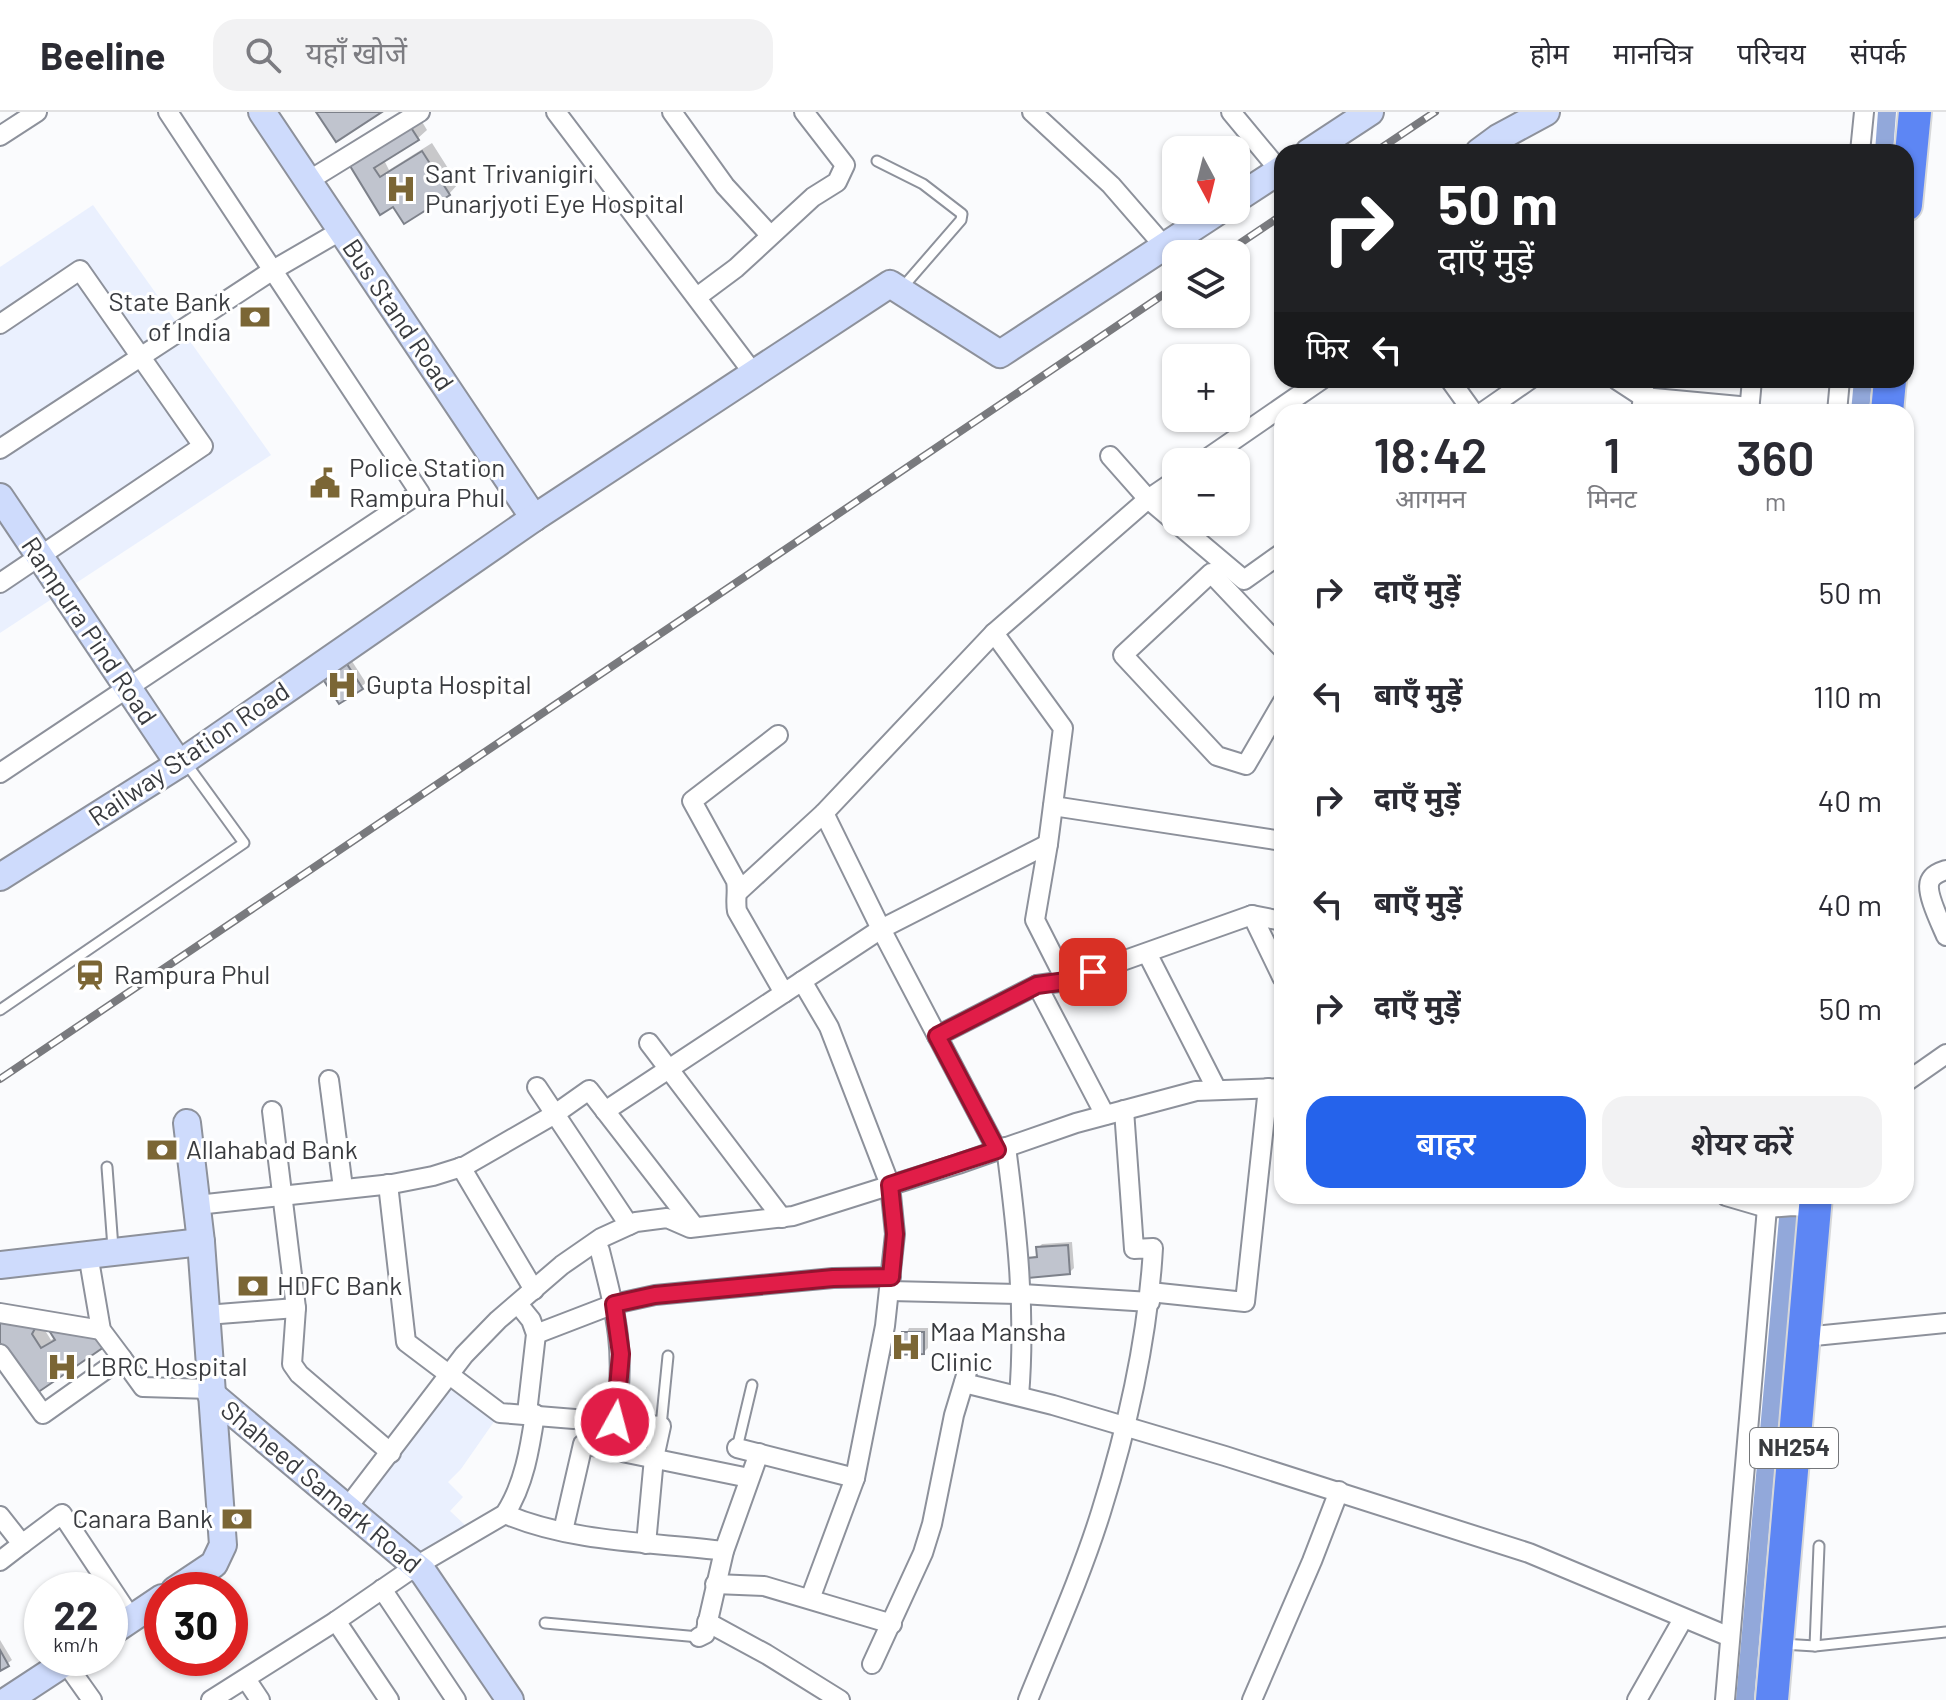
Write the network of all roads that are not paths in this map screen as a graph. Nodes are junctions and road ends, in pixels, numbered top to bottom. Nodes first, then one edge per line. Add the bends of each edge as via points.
1 (37, 112) edge
2 (168, 112) edge
3 (262, 112) edge
4 (420, 112) edge
5 (556, 112) edge
6 (672, 112) edge
7 (804, 112) edge
8 (1032, 112) edge
9 (1231, 112) edge
10 (1370, 112) edge
11 (1546, 112) edge
12 (1864, 112) edge
13 (1915, 112) edge
14 (0, 136) edge
15 (1321, 144) edge
16 (1490, 144) edge
17 (1861, 144) edge
18 (1912, 144) edge
19 (877, 161) dead end
20 (1274, 162) edge
21 (1274, 175) edge
22 (308, 181) junction
23 (1250, 190) edge
24 (1198, 224) edge
25 (342, 230) junction
26 (770, 235) junction
27 (1173, 240) edge
28 (1162, 244) edge
29 (1162, 247) edge
30 (273, 270) junction
31 (900, 291) junction
32 (697, 297) junction
33 (0, 324) edge
34 (141, 357) junction
35 (754, 374) junction
36 (1309, 388) edge
37 (1518, 388) edge
38 (1643, 396) edge
39 (1286, 404) edge
40 (1494, 404) edge
41 (1709, 404) edge
42 (1274, 412) edge
43 (1222, 448) edge
44 (0, 449) edge
45 (1110, 456) dead end
46 (1162, 490) edge
47 (0, 497) edge
48 (1148, 499) junction
49 (534, 518) junction
50 (40, 558) junction
51 (1274, 559) edge
52 (0, 583) edge
53 (994, 633) junction
54 (1274, 640) edge
55 (128, 689) junction
56 (1274, 717) edge
57 (778, 735) dead end
58 (181, 766) junction
59 (0, 773) edge
60 (1053, 806) junction
61 (824, 813) junction
62 (1274, 840) edge
63 (1048, 844) junction
64 (1946, 870) edge
65 (0, 877) edge
66 (0, 892) edge
67 (738, 892) junction
68 (1252, 915) junction
69 (1274, 919) edge
70 (881, 929) junction
71 (1946, 936) edge
72 (1147, 953) junction
73 (1274, 960) edge
74 (802, 981) junction
75 (1066, 981) junction
76 (1037, 985) junction
77 (784, 993) junction
78 (0, 1010) edge
79 (937, 1036) junction
80 (649, 1043) dead end
81 (1946, 1054) edge
82 (669, 1069) junction
83 (1914, 1076) edge
84 (329, 1080) dead end
85 (537, 1087) dead end
86 (1274, 1088) edge
87 (1217, 1090) junction
88 (1274, 1095) edge
89 (1124, 1110) junction
90 (272, 1111) dead end
91 (605, 1111) junction
92 (555, 1114) junction
93 (1105, 1115) junction
94 (187, 1123) dead end
95 (1001, 1149) junction
96 (107, 1167) dead end
97 (461, 1167) junction
98 (388, 1184) junction
99 (890, 1185) junction
100 (343, 1188) junction
101 (282, 1194) junction
102 (1769, 1204) edge
103 (1808, 1204) edge
104 (197, 1205) junction
105 (782, 1218) junction
106 (629, 1225) junction
107 (695, 1227) junction
108 (201, 1242) junction
109 (596, 1242) junction
110 (101, 1253) junction
111 (0, 1265) edge
112 (890, 1284) junction
113 (534, 1290) junction
114 (1022, 1294) junction
115 (1150, 1297) junction
116 (518, 1304) junction
117 (614, 1304) junction
118 (296, 1308) junction
119 (0, 1313) edge
120 (206, 1315) junction
121 (1946, 1323) edge
122 (101, 1330) junction
123 (536, 1334) junction
124 (1804, 1337) junction
125 (0, 1354) edge
126 (668, 1356) dead end
127 (122, 1358) junction
128 (450, 1376) junction
129 (752, 1385) dead end
130 (211, 1394) junction
131 (1019, 1396) junction
132 (531, 1414) junction
133 (615, 1422) junction
134 (661, 1426) junction
135 (1126, 1426) junction
136 (737, 1448) joint
137 (391, 1453) junction
138 (759, 1453) junction
139 (654, 1458) junction
140 (749, 1478) junction
141 (855, 1478) junction
142 (1339, 1491) junction
143 (347, 1508) junction
144 (505, 1514) junction
145 (0, 1516) edge
146 (563, 1531) junction
147 (22, 1544) junction
148 (646, 1544) junction
149 (1819, 1546) dead end
150 (724, 1551) junction
151 (0, 1561) edge
152 (416, 1566) junction
153 (93, 1572) edge
154 (202, 1572) edge
155 (715, 1584) junction
156 (382, 1589) junction
157 (810, 1599) junction
158 (1683, 1619) junction
159 (336, 1621) junction
160 (545, 1623) dead end
161 (892, 1624) junction
162 (703, 1629) junction
163 (1946, 1632) edge
164 (1730, 1637) junction
165 (1777, 1644) junction
166 (1815, 1646) junction
167 (872, 1664) dead end
168 (44, 1676) edge
169 (78, 1676) edge
170 (246, 1679) junction
171 (0, 1689) edge
172 (1035, 1698) edge
173 (8, 1700) edge
174 (92, 1700) edge
175 (211, 1700) edge
176 (260, 1700) edge
177 (389, 1700) edge
178 (456, 1700) edge
179 (510, 1700) edge
180 (840, 1700) edge
181 (1252, 1700) edge
182 (1637, 1700) edge
183 (1725, 1700) edge
184 (1772, 1700) edge

1 - 14 street
2 - 30 street
3 - 22 street, Bus Stand Road
4 - 22 street
5 - 32 street
6 - 26 street via 725,186
7 - 26 street via 845,165 837,182
8 - 28 street via 1111,185
9 - 20 street
10 - 15 street
11 - 16 street
12 - 17 street
13 - 18 highway
19 - 31 lane via 923,184 962,214
21 - 23 street
22 - 25 street, Bus Stand Road
24 - 27 street
25 - 30 street
25 - 49 street, Bus Stand Road
26 - 32 street
29 - 31 street via 1000,354
30 - 34 street
30 - 55 street via 420,493
31 - 35 street, Railway Station Road via 890,284
32 - 35 street
33 - 34 street via 80,270
34 - 44 street
34 - 50 street via 203,446
35 - 49 street, Railway Station Road
36 - 39 street
37 - 40 street
38 - 41 street
42 - 43 street
45 - 48 street
46 - 48 street
47 - 50 street, Rampura Pind Road
48 - 51 street via 1244,580
48 - 53 street
49 - 58 street, Railway Station Road
50 - 52 street
50 - 55 street, Rampura Pind Road
53 - 60 street via 1063,728
53 - 61 street
54 - 56 street via 1211,573 1123,655 1217,756 1246,765
55 - 58 street, Rampura Pind Road
55 - 59 street
57 - 67 street via 692,801
58 - 65 street, Railway Station Road
58 - 66 street
58 - 78 lane via 244,843
60 - 62 street
60 - 63 street
61 - 67 street
61 - 70 street
63 - 70 street
63 - 75 street via 1035,920
64 - 71 street via 1933,876 1929,891
67 - 77 street via 737,911
68 - 69 street
68 - 72 street
68 - 73 street
70 - 74 street
70 - 79 street
72 - 75 street
72 - 87 street
74 - 77 street
74 - 99 street via 829,1027
75 - 76 street
76 - 79 street
76 - 93 street
77 - 82 street
79 - 95 street
80 - 82 street
81 - 83 street
82 - 91 street
82 - 105 street
84 - 100 street
85 - 92 street
86 - 87 street
87 - 89 street
88 - 115 street via 1245,1302
89 - 93 street
89 - 115 street via 1134,1249 1153,1248
90 - 101 street
91 - 92 street via 589,1090
91 - 107 street
92 - 97 street
92 - 106 street
93 - 95 street
94 - 104 street
95 - 99 street
95 - 114 street
96 - 110 lane
97 - 98 street
97 - 113 street
98 - 100 street
98 - 128 street via 406,1342
99 - 105 street
99 - 112 street via 895,1234
100 - 101 street
101 - 104 street
101 - 118 street
102 - 164 street
103 - 124 highway, NH254
104 - 108 street
105 - 107 street
106 - 107 street via 667,1218
106 - 109 street
108 - 110 street
108 - 120 street
109 - 113 street
109 - 117 street
110 - 111 street
110 - 122 street
112 - 114 street
112 - 117 street via 833,1278 655,1295
112 - 141 street
113 - 116 street
114 - 115 street
114 - 131 street
115 - 135 street
116 - 123 street
116 - 128 street via 464,1355
117 - 123 street
117 - 133 street via 621,1354
118 - 120 street
118 - 137 street via 292,1364
119 - 122 street
120 - 130 street
121 - 124 street
122 - 127 street
123 - 132 street
124 - 165 highway, NH254
125 - 127 street via 43,1414
126 - 134 lane
127 - 130 street via 143,1387
128 - 132 street via 500,1413
128 - 137 street
129 - 136 lane
130 - 143 street, Shaheed Samark Road
130 - 154 street via 222,1552
131 - 135 street
131 - 161 street via 966,1377 932,1524
132 - 133 street
132 - 144 street via 529,1452
133 - 134 street
134 - 139 street
135 - 142 street
135 - 172 street
136 - 138 street
137 - 143 street
138 - 140 street
138 - 141 street
139 - 140 street
139 - 146 street via 583,1444
139 - 148 street
140 - 150 street
141 - 157 street
142 - 158 street via 1529,1553
142 - 181 street
143 - 152 street, Shaheed Samark Road
144 - 146 street
144 - 152 street
145 - 147 street
146 - 148 street
147 - 151 street
147 - 153 street via 62,1514
148 - 150 street
149 - 166 lane
150 - 155 street
152 - 156 street
152 - 179 street, Shaheed Samark Road
155 - 157 street via 764,1586
155 - 162 street
156 - 159 street
156 - 178 street
157 - 161 street
158 - 164 street
158 - 182 street
159 - 170 street
159 - 177 street
160 - 162 lane
161 - 167 street
162 - 180 street via 766,1654
163 - 166 lane
164 - 183 street
165 - 166 lane
165 - 184 highway, NH254
168 - 173 street
169 - 174 street
170 - 175 street
170 - 176 street
171 - 173 street

